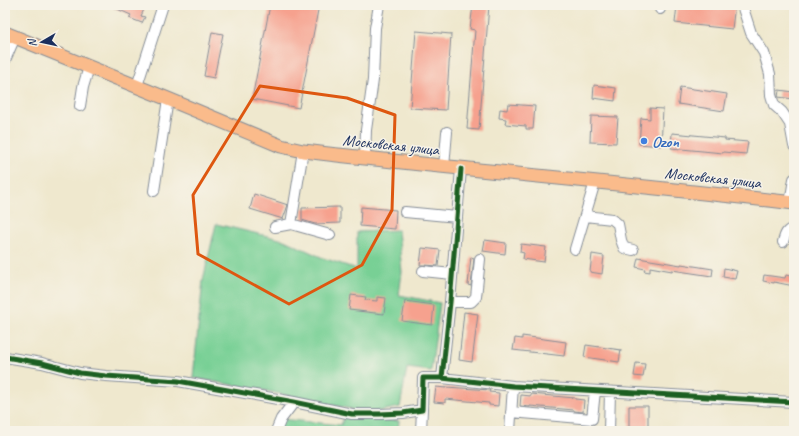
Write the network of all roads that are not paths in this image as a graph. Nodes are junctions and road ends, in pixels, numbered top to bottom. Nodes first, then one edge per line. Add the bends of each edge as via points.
1 (163, 5) edge
2 (379, 5) edge
3 (742, 5) edge
4 (10, 35) edge
5 (5, 60) edge
6 (89, 67) junction
7 (137, 86) junction
8 (168, 99) junction
9 (80, 106) dead end
10 (447, 132) dead end
11 (794, 146) edge
12 (303, 151) junction
13 (365, 158) junction
14 (444, 167) junction
15 (461, 169) junction
16 (794, 179) edge
17 (595, 182) junction
18 (154, 191) dead end
19 (792, 203) edge
20 (405, 212) dead end
21 (585, 216) junction
22 (457, 217) junction
23 (291, 224) junction
24 (275, 227) dead end
25 (794, 228) edge
26 (330, 235) dead end
27 (783, 242) dead end
28 (575, 249) dead end
29 (633, 250) dead end
30 (480, 259) dead end
31 (423, 271) dead end
32 (452, 274) junction
33 (450, 302) junction
34 (5, 357) edge
35 (442, 378) junction
36 (513, 386) junction
37 (594, 391) junction
38 (610, 392) junction
39 (294, 402) junction
40 (794, 402) edge
41 (422, 410) junction
42 (511, 412) junction
43 (276, 431) edge
44 (421, 431) edge
45 (510, 431) edge
46 (609, 431) edge

1 - 7 street
2 - 13 street
3 - 11 street via 751,33 764,53 774,105 790,124
4 - 5 street
4 - 6 main road, Московская улица
6 - 7 main road, Московская улица
6 - 9 street
7 - 8 main road, Московская улица
8 - 12 main road, Московская улица via 281,146
8 - 18 street
10 - 14 street
12 - 13 main road, Московская улица
12 - 23 street
13 - 14 main road, Московская улица
14 - 15 main road, Московская улица
15 - 17 main road, Московская улица
15 - 22 street
16 - 19 street
17 - 19 main road, Московская улица
17 - 21 street
20 - 22 street
21 - 28 street
21 - 29 street via 612,220 618,224 624,248
22 - 32 street
23 - 24 street
23 - 26 street
25 - 27 street via 785,233
30 - 33 street via 476,297 471,302
31 - 32 street
32 - 33 street
33 - 35 street
34 - 39 street via 80,373 178,381
35 - 36 street
35 - 41 street via 423,378
36 - 37 street
36 - 42 street
37 - 38 street
37 - 42 street via 592,419
38 - 40 street
38 - 46 street
39 - 41 street via 352,414
39 - 43 street via 281,418
41 - 44 street
42 - 45 street

